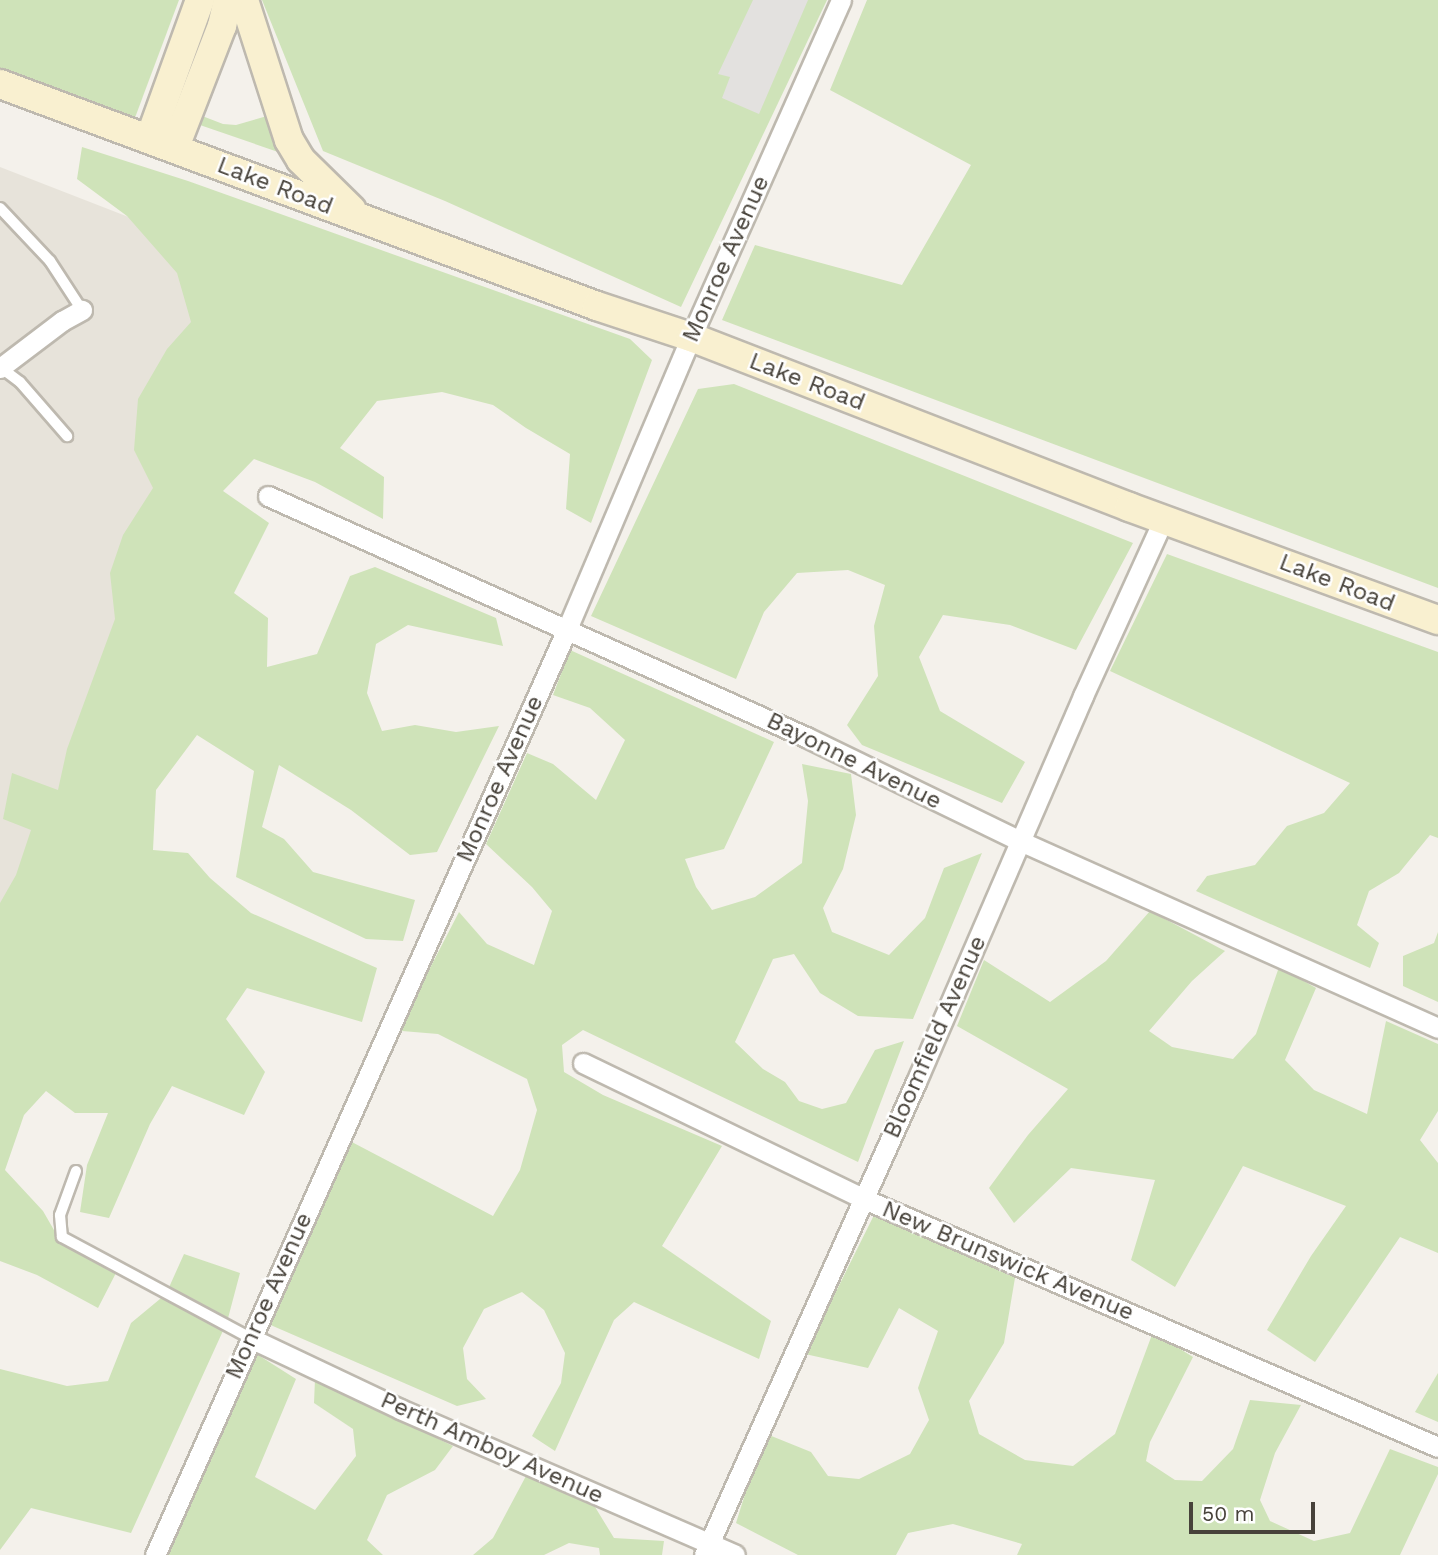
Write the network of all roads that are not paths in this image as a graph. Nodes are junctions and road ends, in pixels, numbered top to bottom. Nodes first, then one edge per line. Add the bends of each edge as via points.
1 (200, 0) edge
2 (228, 0) edge
3 (244, 0) edge
4 (841, 0) edge
5 (0, 84) edge
6 (163, 142) junction
7 (0, 208) edge
8 (362, 219) junction
9 (82, 310) joint
10 (691, 337) junction
11 (0, 368) edge
12 (67, 436) dead end
13 (268, 496) dead end
14 (1164, 518) junction
15 (1438, 620) edge
16 (567, 629) junction
17 (1020, 841) junction
18 (1438, 1028) edge
19 (583, 1063) dead end
20 (76, 1171) dead end
21 (864, 1199) junction
22 (250, 1338) junction
23 (1438, 1447) edge
24 (706, 1549) edge
25 (155, 1555) edge
26 (734, 1555) edge

1 - 6 street
2 - 6 street via 222,26
3 - 8 street via 289,140 307,167
4 - 10 street, Monroe Avenue
5 - 6 street, Lake Road
6 - 8 street, Lake Road
7 - 9 lane via 50,261
8 - 10 street, Lake Road
9 - 11 street
10 - 14 street, Lake Road
10 - 16 street, Monroe Avenue
11 - 12 lane via 20,382
13 - 16 street, Bayonne Avenue
14 - 15 street, Lake Road
14 - 17 street, Bloomfield Avenue
16 - 17 street, Bayonne Avenue
16 - 22 street, Monroe Avenue
17 - 18 street, Bayonne Avenue
17 - 21 street, Bloomfield Avenue
19 - 21 street, New Brunswick Avenue
20 - 22 lane via 60,1215 62,1237
21 - 23 street, New Brunswick Avenue
21 - 24 street, Bloomfield Avenue
22 - 24 street, Perth Amboy Avenue
22 - 25 street, Monroe Avenue
24 - 26 street, Perth Amboy Avenue

